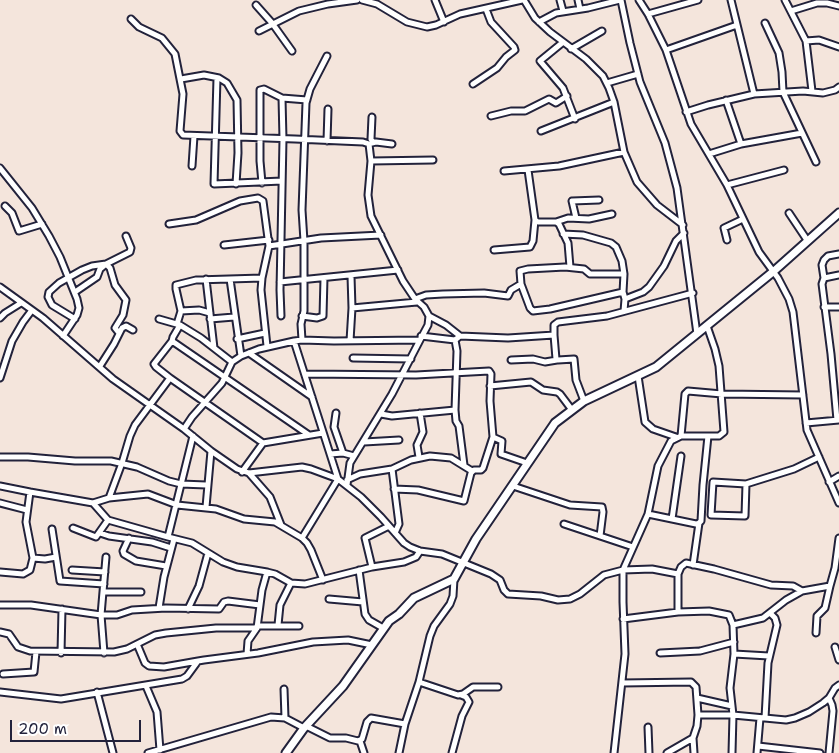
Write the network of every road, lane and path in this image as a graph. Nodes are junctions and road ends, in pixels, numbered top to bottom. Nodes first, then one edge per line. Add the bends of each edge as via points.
1 (357, 0) edge
2 (362, 0) edge
3 (435, 0) edge
4 (523, 0) edge
5 (560, 0) edge
6 (578, 0) edge
7 (620, 0) edge
8 (639, 0) edge
9 (698, 0) edge
10 (731, 0) edge
11 (785, 0) edge
12 (838, 4) edge
13 (256, 5) dead end
14 (486, 9) junction
15 (580, 9) junction
16 (563, 11) junction
17 (791, 11) junction
18 (648, 14) junction
19 (131, 20) dead end
20 (444, 22) junction
21 (539, 22) junction
22 (272, 23) junction
23 (765, 23) dead end
24 (737, 25) junction
25 (258, 31) dead end
26 (602, 31) dead end
27 (806, 41) junction
28 (562, 43) junction
29 (839, 46) edge
30 (571, 49) junction
31 (666, 50) junction
32 (292, 51) dead end
33 (327, 56) dead end
34 (638, 74) junction
35 (217, 78) junction
36 (180, 79) junction
37 (606, 83) junction
38 (473, 84) dead end
39 (839, 88) edge
40 (812, 91) junction
41 (783, 92) junction
42 (754, 94) junction
43 (567, 96) junction
44 (282, 98) junction
45 (307, 100) junction
46 (726, 100) junction
47 (614, 102) junction
48 (328, 109) dead end
49 (686, 112) junction
50 (491, 116) dead end
51 (372, 117) dead end
52 (575, 119) junction
53 (541, 131) dead end
54 (802, 133) junction
55 (194, 136) junction
56 (216, 137) junction
57 (238, 138) junction
58 (260, 138) junction
59 (283, 139) junction
60 (304, 140) junction
61 (328, 141) junction
62 (371, 143) junction
63 (392, 144) dead end
64 (741, 144) junction
65 (624, 152) junction
66 (709, 154) junction
67 (433, 160) dead end
68 (371, 161) junction
69 (816, 162) dead end
70 (192, 166) dead end
71 (0, 168) edge
72 (528, 170) junction
73 (784, 170) dead end
74 (504, 171) dead end
75 (282, 181) junction
76 (262, 182) junction
77 (236, 184) junction
78 (727, 185) junction
79 (599, 200) dead end
80 (5, 206) dead end
81 (789, 213) dead end
82 (839, 213) edge
83 (612, 214) dead end
84 (576, 218) junction
85 (534, 220) junction
86 (743, 220) junction
87 (556, 222) junction
88 (42, 224) junction
89 (169, 224) dead end
90 (683, 225) junction
91 (684, 233) junction
92 (563, 234) junction
93 (381, 235) junction
94 (126, 236) dead end
95 (727, 240) dead end
96 (807, 240) junction
97 (304, 241) junction
98 (269, 243) junction
99 (282, 244) junction
100 (224, 245) dead end
101 (494, 250) dead end
102 (839, 254) edge
103 (106, 264) junction
104 (570, 267) junction
105 (398, 270) junction
106 (774, 271) junction
107 (624, 274) junction
108 (839, 275) edge
109 (351, 276) junction
110 (68, 277) junction
111 (262, 278) junction
112 (324, 278) junction
113 (824, 278) junction
114 (206, 280) junction
115 (230, 280) junction
116 (303, 281) junction
117 (280, 282) junction
118 (521, 284) junction
119 (0, 287) edge
120 (75, 292) junction
121 (623, 292) junction
122 (693, 293) junction
123 (625, 299) junction
124 (416, 300) junction
125 (21, 303) junction
126 (839, 306) edge
127 (824, 307) junction
128 (352, 308) junction
129 (32, 310) junction
130 (181, 311) junction
131 (624, 312) junction
132 (210, 316) junction
133 (234, 316) junction
134 (281, 316) dead end
135 (302, 316) junction
136 (429, 316) junction
137 (0, 318) edge
138 (75, 319) junction
139 (159, 319) dead end
140 (179, 324) junction
141 (708, 326) junction
142 (134, 330) dead end
143 (119, 333) junction
144 (265, 333) junction
145 (698, 334) junction
146 (554, 335) junction
147 (63, 336) junction
148 (420, 338) junction
149 (457, 338) junction
150 (238, 339) junction
151 (302, 340) junction
152 (350, 340) junction
153 (172, 341) junction
154 (294, 341) junction
155 (267, 346) junction
156 (214, 348) junction
157 (249, 353) junction
158 (839, 353) edge
159 (831, 354) junction
160 (241, 356) junction
161 (353, 358) dead end
162 (411, 359) junction
163 (511, 360) dead end
164 (557, 360) junction
165 (232, 362) junction
166 (100, 366) junction
167 (456, 373) junction
168 (306, 374) junction
169 (403, 375) junction
170 (638, 376) junction
171 (226, 377) junction
172 (0, 378) edge
173 (170, 378) junction
174 (490, 386) junction
175 (722, 394) junction
176 (803, 395) junction
177 (313, 397) junction
178 (584, 401) junction
179 (205, 403) junction
180 (150, 405) junction
181 (455, 410) junction
182 (572, 410) junction
183 (336, 413) dead end
184 (420, 413) junction
185 (381, 414) junction
186 (838, 420) edge
187 (806, 423) junction
188 (184, 429) junction
189 (323, 433) junction
190 (193, 436) junction
191 (309, 436) junction
192 (493, 436) junction
193 (678, 436) junction
194 (708, 436) junction
195 (399, 440) dead end
196 (364, 442) junction
197 (264, 443) junction
198 (210, 452) junction
199 (343, 452) junction
200 (330, 454) junction
201 (354, 456) junction
202 (681, 456) dead end
203 (0, 457) edge
204 (818, 457) junction
205 (419, 458) junction
206 (122, 463) junction
207 (527, 464) junction
208 (464, 465) junction
209 (392, 469) junction
210 (472, 471) junction
211 (242, 472) junction
212 (249, 474) junction
213 (839, 476) edge
214 (338, 479) junction
215 (347, 482) junction
216 (829, 482) junction
217 (181, 484) junction
218 (746, 484) junction
219 (206, 485) junction
220 (0, 486) edge
221 (513, 486) junction
222 (394, 489) junction
223 (30, 492) junction
224 (109, 498) junction
225 (0, 503) edge
226 (93, 503) junction
227 (839, 503) edge
228 (177, 505) junction
229 (206, 507) junction
230 (27, 510) junction
231 (0, 511) edge
232 (648, 514) junction
233 (672, 518) junction
234 (108, 520) junction
235 (699, 523) junction
236 (564, 524) dead end
237 (281, 525) junction
238 (389, 526) junction
239 (73, 528) dead end
240 (52, 529) dead end
241 (100, 533) junction
242 (395, 533) junction
243 (600, 536) junction
244 (129, 538) junction
245 (171, 538) junction
246 (302, 538) junction
247 (839, 538) edge
248 (633, 547) junction
249 (171, 548) junction
250 (420, 551) junction
251 (208, 553) junction
252 (56, 556) junction
253 (106, 556) dead end
254 (33, 558) junction
255 (463, 562) junction
256 (693, 565) junction
257 (166, 566) junction
258 (372, 567) junction
259 (72, 570) dead end
260 (359, 570) junction
261 (624, 570) junction
262 (0, 572) edge
263 (105, 572) junction
264 (268, 572) junction
265 (678, 574) junction
266 (454, 579) junction
267 (323, 580) junction
268 (291, 583) junction
269 (104, 584) junction
270 (830, 586) junction
271 (103, 592) junction
272 (141, 592) dead end
273 (802, 592) junction
274 (329, 599) dead end
275 (363, 602) junction
276 (0, 605) edge
277 (260, 605) junction
278 (159, 608) junction
279 (62, 609) junction
280 (188, 609) junction
281 (678, 612) junction
282 (770, 613) junction
283 (101, 615) junction
284 (623, 619) junction
285 (278, 625) junction
286 (733, 625) junction
287 (299, 626) dead end
288 (257, 627) junction
289 (383, 628) junction
290 (0, 632) edge
291 (816, 633) dead end
292 (734, 642) junction
293 (138, 644) junction
294 (372, 645) junction
295 (835, 647) dead end
296 (36, 652) junction
297 (61, 653) junction
298 (104, 653) junction
299 (660, 653) dead end
300 (247, 654) junction
301 (734, 654) junction
302 (769, 656) junction
303 (839, 660) edge
304 (198, 661) junction
305 (3, 674) dead end
306 (419, 682) junction
307 (622, 683) junction
308 (839, 685) edge
309 (146, 686) junction
310 (498, 687) dead end
311 (284, 689) dead end
312 (0, 692) edge
313 (97, 692) junction
314 (461, 695) junction
315 (697, 698) junction
316 (829, 698) junction
317 (732, 706) junction
318 (734, 714) junction
319 (698, 715) junction
320 (284, 718) junction
321 (762, 718) junction
322 (405, 724) junction
323 (305, 727) junction
324 (648, 727) dead end
325 (693, 738) junction
326 (360, 741) junction
327 (758, 746) junction
328 (160, 750) junction
329 (113, 753) edge
330 (148, 753) edge
331 (286, 753) edge
332 (364, 753) edge
333 (399, 753) edge
334 (452, 753) edge
335 (614, 753) edge
336 (649, 753) edge
337 (667, 753) edge
338 (694, 753) edge
339 (732, 753) edge
340 (757, 753) edge
341 (820, 753) edge
342 (829, 753) edge

1 - 22 street via 312,7
2 - 20 street via 377,4 417,26
3 - 20 street
4 - 14 street
4 - 21 street
5 - 16 street
6 - 15 street
7 - 15 street
7 - 34 street
8 - 18 street
9 - 18 street
10 - 24 street
11 - 17 street
12 - 17 street via 817,4
13 - 22 street
14 - 20 street via 460,14
14 - 38 street via 491,22 515,50 497,68
15 - 16 street
16 - 21 street
17 - 27 street
18 - 31 street
19 - 36 street via 169,45 175,54
21 - 28 street
22 - 25 street
22 - 32 street
23 - 41 street via 779,53
24 - 31 street
24 - 42 street
26 - 30 street
27 - 29 street via 819,40
27 - 40 street
28 - 30 street
28 - 43 street via 540,61
30 - 37 street via 596,68
31 - 49 street
33 - 45 street
34 - 37 street
34 - 90 street via 671,163
35 - 36 street via 204,75
35 - 56 street
35 - 57 street via 224,80 237,100
36 - 55 street via 183,94 180,131 183,135
37 - 47 street
39 - 40 street via 823,93
40 - 41 street
41 - 42 street
41 - 54 street
42 - 46 street
43 - 50 street via 556,103 550,99 525,111
43 - 52 street
44 - 45 street
44 - 58 street via 260,90
44 - 59 street
45 - 60 street
46 - 49 street
46 - 64 street
47 - 52 street
47 - 65 street
48 - 61 street
49 - 66 street
51 - 62 street
52 - 53 street
54 - 64 street
54 - 69 street
55 - 56 street
55 - 70 street
56 - 57 street
56 - 77 street via 214,184
57 - 58 street
57 - 77 street
58 - 59 street
58 - 76 street
59 - 60 street
59 - 75 street
60 - 61 street
60 - 97 street
61 - 62 street
62 - 63 street
62 - 68 street
64 - 66 street
65 - 72 street
65 - 90 street via 646,195
66 - 78 street
67 - 68 street
68 - 93 street via 368,206
71 - 88 street
72 - 74 street
72 - 85 street
73 - 78 street
75 - 76 street
75 - 99 street
76 - 77 street
78 - 86 street
79 - 84 street via 572,201
80 - 88 street via 12,213 19,231
81 - 96 street
82 - 96 main road
83 - 84 street
84 - 87 street
85 - 87 street
85 - 101 street via 530,247
86 - 95 street via 724,228
86 - 106 street via 759,252
87 - 92 street
88 - 110 street
89 - 98 street via 196,220 232,203 258,198 264,204
90 - 91 street
91 - 122 street
91 - 123 street via 649,287
92 - 104 street via 568,243
92 - 107 street via 583,235 611,243 619,252
93 - 97 street
93 - 105 street
94 - 103 street via 130,252
96 - 106 main road
97 - 99 street
97 - 116 street
98 - 99 street
98 - 100 street
98 - 111 street
99 - 117 street
102 - 113 street via 824,260
103 - 110 street via 92,266
103 - 120 street via 97,278
103 - 143 street via 126,300 123,315 115,328
104 - 107 street via 584,269 590,274
104 - 118 street via 522,270
105 - 109 street
105 - 124 street
106 - 141 main road
106 - 176 street via 793,312
107 - 121 street
108 - 113 street
109 - 112 street
109 - 128 street
110 - 120 street
110 - 138 street via 53,288 48,297 52,305
111 - 115 street
111 - 144 street
112 - 116 street
112 - 135 street via 323,316
113 - 127 street
114 - 115 street
114 - 130 street via 176,286
114 - 132 street
115 - 133 street
116 - 117 street
116 - 135 street
117 - 134 street
118 - 121 street via 533,310
118 - 124 street via 508,296 426,294
119 - 125 street
120 - 138 street via 79,308
121 - 123 street
122 - 131 street
122 - 145 street
123 - 131 street
124 - 128 street
124 - 136 street
125 - 129 street
125 - 137 street
126 - 127 street
127 - 159 street
128 - 152 street
129 - 147 street
129 - 172 street via 12,341
130 - 132 street via 199,310
130 - 140 street
131 - 146 street via 558,322 554,325
132 - 133 street
132 - 156 street
133 - 150 street
135 - 151 street
136 - 148 street
136 - 149 street via 446,325
138 - 147 street
139 - 140 street
140 - 153 street
140 - 156 street
141 - 145 main road
141 - 175 street via 716,349
142 - 143 street via 124,326
143 - 166 street
144 - 150 street
144 - 155 street
145 - 170 main road via 656,367
146 - 149 street
146 - 164 street
147 - 166 street
148 - 149 street
148 - 152 street
148 - 162 street
149 - 167 street
150 - 160 street
151 - 152 street
151 - 154 street
153 - 171 street
153 - 173 street via 154,364
154 - 155 street
154 - 168 street
155 - 157 street
156 - 165 street
157 - 160 street
157 - 177 street
158 - 159 street
159 - 186 street
160 - 165 street
161 - 162 street
162 - 169 street
163 - 164 street
164 - 178 street via 574,359 578,387
165 - 171 street
166 - 180 street
167 - 169 street
167 - 174 street via 489,371
167 - 181 street
168 - 169 street
168 - 177 street
169 - 185 street
170 - 178 main road
170 - 193 street via 645,422 653,429
171 - 179 street
171 - 191 street
173 - 179 street
173 - 180 street
174 - 182 street via 531,382 543,390 560,394
174 - 192 street
175 - 176 street
175 - 193 street via 686,392
175 - 194 street via 724,432
176 - 187 street
177 - 189 street
178 - 182 main road
179 - 188 street
179 - 197 street
180 - 188 street
180 - 206 street via 135,425
181 - 184 street
181 - 208 street
182 - 207 main road via 555,423
183 - 199 street via 334,427
184 - 185 street
184 - 205 street
185 - 196 street
186 - 187 street
187 - 204 street
188 - 190 street
189 - 191 street
189 - 200 street
190 - 198 street
190 - 217 street
191 - 197 street
192 - 207 street via 502,441 501,454
192 - 210 street via 483,468
193 - 194 street
193 - 232 street via 671,440 658,466
194 - 235 street via 702,520
195 - 196 street
196 - 201 street
197 - 211 street
198 - 211 street
198 - 219 street
199 - 200 street
199 - 201 street
200 - 214 street
201 - 215 street
202 - 233 street
203 - 206 street
204 - 216 street
204 - 218 street via 794,469
205 - 208 street via 442,456
205 - 209 street
206 - 217 street
206 - 224 street
207 - 221 main road
208 - 210 street
209 - 215 street via 360,474
209 - 222 street
210 - 222 street via 463,502 418,490
211 - 212 street
212 - 214 street via 302,467
212 - 237 street via 270,497
213 - 216 street
214 - 215 street
214 - 246 street
215 - 238 street
216 - 227 street
217 - 219 street
217 - 228 street
218 - 218 street via 745,516 711,515 713,482
219 - 229 street
220 - 223 street
221 - 243 street via 559,502 602,507
221 - 255 main road
222 - 242 street via 398,524
223 - 226 street
223 - 230 street
224 - 226 street
224 - 228 street via 148,494
225 - 230 street
225 - 231 street
226 - 234 street
228 - 229 street
228 - 245 street
229 - 237 street via 244,519 266,520
230 - 254 street
232 - 233 street
232 - 248 street
233 - 235 street
234 - 241 street
234 - 245 street
235 - 256 street
236 - 243 street
237 - 246 street
238 - 242 street
238 - 258 street via 365,538
239 - 241 street via 95,536
240 - 252 street
241 - 244 street
242 - 250 street via 404,543
243 - 248 street
244 - 249 street
244 - 257 street via 124,554 136,561
245 - 249 street
245 - 251 street via 192,543
246 - 267 street via 311,550
247 - 270 street
248 - 261 street
249 - 257 street
250 - 255 street via 442,554
250 - 258 street via 412,560
251 - 264 street via 237,567
251 - 280 street via 200,586
252 - 254 street
252 - 269 street via 60,581
253 - 263 street
254 - 262 street via 28,573
255 - 261 street via 497,578 508,594 558,600 580,594 604,575
255 - 266 main road
256 - 265 street via 683,564
256 - 273 street via 771,585 793,586
257 - 278 street
258 - 260 street
259 - 263 street
260 - 267 street
260 - 275 street
261 - 265 street via 652,569
261 - 284 street
263 - 269 street
264 - 268 street
264 - 277 street
265 - 281 street
266 - 289 main road via 414,598
266 - 306 street via 452,596 434,626
267 - 268 street
268 - 285 street via 280,605
269 - 271 street
270 - 273 street
270 - 291 street via 825,608 818,616
271 - 272 street
271 - 283 street
273 - 282 street
274 - 275 street
275 - 289 street via 369,620
276 - 279 street
277 - 280 street via 228,601 219,609
277 - 288 street
278 - 280 street
278 - 283 street
279 - 283 street
279 - 297 street
281 - 284 street
281 - 286 street via 725,614
282 - 286 street via 763,618
282 - 302 street via 777,625
283 - 298 street
284 - 307 street via 625,654
285 - 287 street
285 - 288 street
286 - 292 street
288 - 293 street via 166,633
288 - 300 street via 248,641
289 - 294 main road
290 - 296 street via 10,634 18,647
292 - 299 street via 694,652
292 - 301 street
293 - 298 street via 121,652
293 - 304 street via 149,666 164,667
294 - 300 street via 331,640
294 - 323 main road via 332,699
295 - 303 street
296 - 297 street
296 - 305 street via 34,672
297 - 298 street
300 - 304 street
301 - 302 street
301 - 317 street via 730,688
302 - 321 street
304 - 309 street via 182,679
306 - 314 street
306 - 322 street
307 - 315 street via 691,682 696,687
307 - 335 street
308 - 316 street
309 - 313 street
309 - 328 street via 157,712
310 - 314 street via 473,687
311 - 320 street
312 - 313 street via 61,699
313 - 329 street
314 - 334 street via 469,702
315 - 317 street
315 - 319 street
316 - 321 street via 818,708 795,718
316 - 342 street via 833,711
317 - 318 street
318 - 319 street
318 - 321 street
318 - 339 street
319 - 325 street
320 - 323 street
320 - 328 street via 263,719
321 - 327 street
322 - 326 street via 371,718
322 - 333 street
323 - 326 street via 330,738
323 - 331 main road
324 - 336 street
325 - 337 street
325 - 338 street
326 - 332 street
327 - 340 street
327 - 341 street
328 - 330 street

